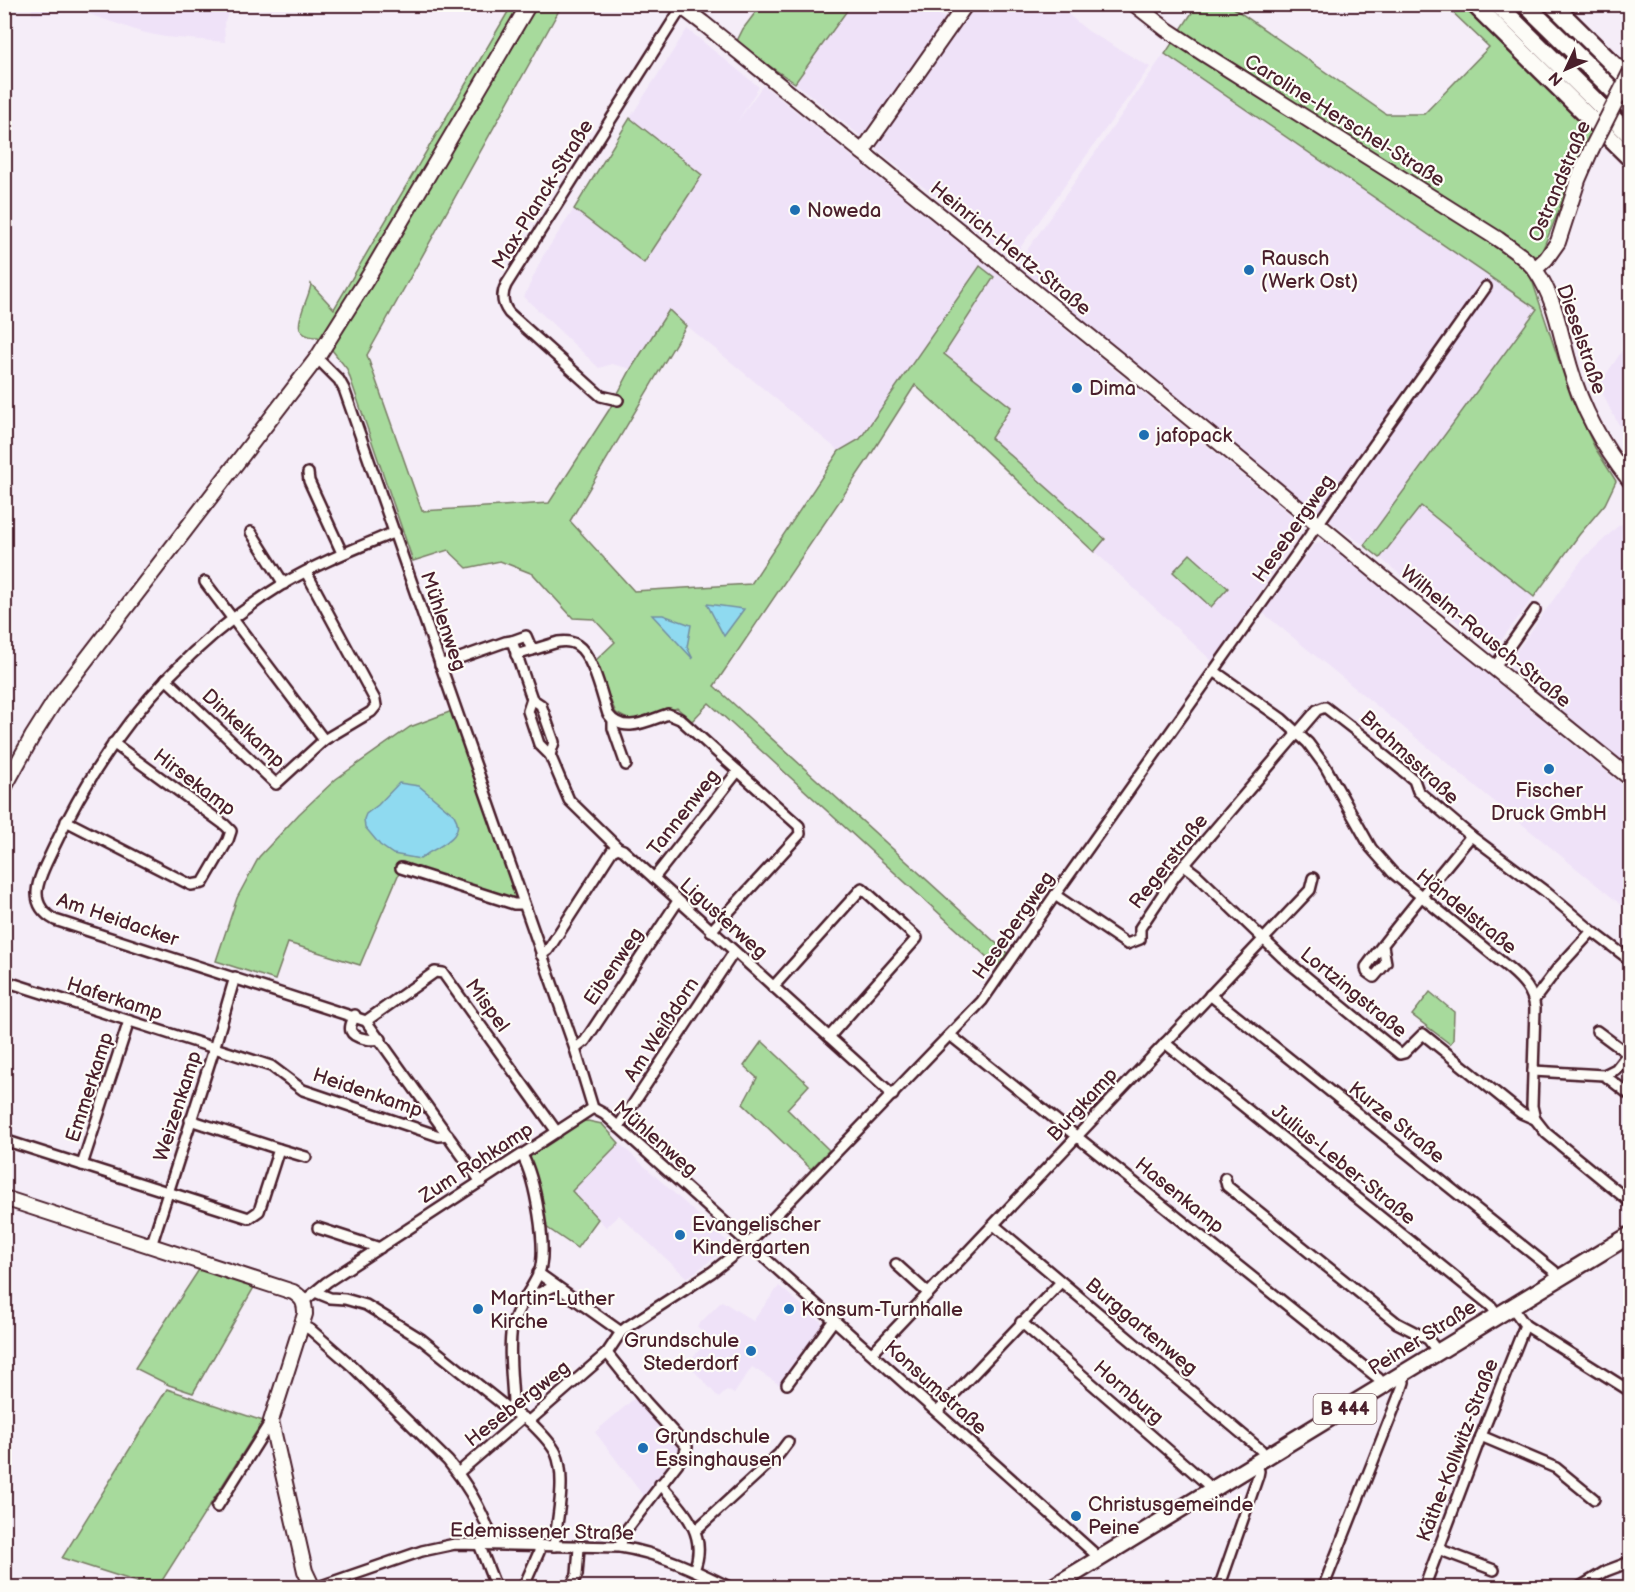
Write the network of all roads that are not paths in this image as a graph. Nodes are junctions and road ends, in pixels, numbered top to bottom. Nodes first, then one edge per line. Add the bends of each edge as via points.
1 (529, 4) edge
2 (966, 4) edge
3 (1134, 4) edge
4 (1474, 4) edge
5 (1497, 4) edge
6 (1525, 4) edge
7 (1552, 4) edge
8 (680, 6) edge
9 (1630, 73) edge
10 (1630, 81) edge
11 (1630, 107) edge
12 (1630, 135) edge
13 (862, 152) junction
14 (1630, 158) edge
15 (1535, 269) junction
16 (1486, 287) dead end
17 (317, 358) junction
18 (618, 400) dead end
19 (308, 473) dead end
20 (1630, 481) edge
21 (1318, 524) junction
22 (251, 532) dead end
23 (395, 532) junction
24 (342, 553) junction
25 (306, 572) junction
26 (205, 582) dead end
27 (284, 584) junction
28 (1535, 610) dead end
29 (232, 620) junction
30 (512, 641) junction
31 (532, 650) junction
32 (516, 655) junction
33 (440, 665) junction
34 (1494, 668) junction
35 (1215, 670) junction
36 (166, 679) junction
37 (532, 699) junction
38 (614, 722) junction
39 (1297, 732) junction
40 (324, 740) junction
41 (113, 743) junction
42 (550, 755) junction
43 (626, 765) dead end
44 (738, 771) junction
45 (1630, 778) edge
46 (4, 788) edge
47 (66, 821) junction
48 (1471, 836) junction
49 (618, 848) junction
50 (1184, 865) junction
51 (400, 868) dead end
52 (654, 879) junction
53 (1313, 879) dead end
54 (1055, 895) junction
55 (1421, 898) junction
56 (678, 901) junction
57 (524, 904) junction
58 (711, 931) junction
59 (1592, 931) junction
60 (1264, 939) junction
61 (1383, 946) dead end
62 (734, 952) junction
63 (541, 955) junction
64 (1630, 960) edge
65 (235, 978) junction
66 (4, 984) edge
67 (773, 987) junction
68 (1210, 995) junction
69 (1534, 1000) junction
70 (355, 1015) junction
71 (129, 1021) junction
72 (366, 1021) junction
73 (1597, 1031) dead end
74 (950, 1035) junction
75 (828, 1037) junction
76 (381, 1039) junction
77 (1165, 1043) junction
78 (214, 1049) junction
79 (575, 1049) junction
80 (1629, 1053) edge
81 (1533, 1071) junction
82 (1604, 1075) junction
83 (893, 1095) junction
84 (1630, 1095) edge
85 (593, 1108) junction
86 (1535, 1119) junction
87 (190, 1120) junction
88 (618, 1127) junction
89 (557, 1132) junction
90 (448, 1135) junction
91 (1077, 1135) junction
92 (4, 1140) edge
93 (279, 1149) junction
94 (522, 1155) junction
95 (306, 1158) dead end
96 (82, 1165) junction
97 (1225, 1178) dead end
98 (481, 1182) junction
99 (168, 1192) junction
100 (4, 1198) edge
101 (1630, 1202) edge
102 (994, 1225) junction
103 (318, 1228) dead end
104 (1630, 1235) edge
105 (749, 1243) junction
106 (151, 1246) junction
107 (380, 1248) junction
108 (896, 1264) dead end
109 (538, 1273) junction
110 (1558, 1279) junction
111 (1061, 1282) junction
112 (555, 1286) junction
113 (529, 1293) junction
114 (928, 1293) junction
115 (309, 1296) junction
116 (1512, 1307) junction
117 (1498, 1315) junction
118 (834, 1320) junction
119 (1021, 1322) junction
120 (301, 1325) junction
121 (1525, 1325) junction
122 (621, 1332) junction
123 (1438, 1352) junction
124 (608, 1353) junction
125 (872, 1353) junction
126 (1401, 1375) junction
127 (787, 1384) dead end
128 (1384, 1385) junction
129 (1630, 1391) edge
130 (511, 1412) junction
131 (937, 1412) junction
132 (526, 1419) junction
133 (271, 1421) junction
134 (1480, 1436) junction
135 (789, 1442) dead end
136 (1261, 1460) junction
137 (458, 1473) junction
138 (660, 1484) junction
139 (1210, 1490) junction
140 (1594, 1499) dead end
141 (217, 1507) dead end
142 (696, 1530) junction
143 (479, 1544) junction
144 (494, 1544) junction
145 (539, 1546) junction
146 (554, 1546) junction
147 (579, 1547) junction
148 (620, 1547) junction
149 (1438, 1549) junction
150 (1098, 1559) junction
151 (1630, 1562) edge
152 (694, 1569) junction
153 (1494, 1570) dead end
154 (314, 1587) edge
155 (496, 1587) edge
156 (523, 1587) edge
157 (570, 1587) edge
158 (731, 1587) edge
159 (1051, 1587) edge
160 (1219, 1587) edge
161 (1323, 1587) edge
162 (1424, 1587) edge
163 (1578, 1587) edge

1 - 17 street
2 - 13 street
3 - 15 street, Caroline-Herschel-Straße via 1204,54 1498,239
4 - 14 highway
5 - 12 highway
6 - 11 highway
7 - 10 highway
8 - 13 street, Heinrich-Hertz-Straße
8 - 18 street, Max-Planck-Straße via 503,292 509,313 593,390
9 - 15 street, Ostrandstraße, bridge via 1578,180 1558,242
13 - 21 street, Heinrich-Hertz-Straße
15 - 20 street, Dieselstraße via 1554,307 1583,405
16 - 21 street, Hesebergweg
17 - 23 street, Mühlenweg via 344,389
17 - 46 street via 56,699
19 - 24 street
21 - 34 street, Wilhelm-Rausch-Straße
21 - 35 street, Hesebergweg
22 - 27 street
23 - 24 street, Am Heidacker
23 - 33 street, Mühlenweg
24 - 25 street, Am Heidacker
25 - 27 street, Am Heidacker
25 - 40 street, Dinkelkamp via 376,706
26 - 29 street
27 - 29 street, Am Heidacker
28 - 34 street
29 - 36 street, Am Heidacker
29 - 40 street
30 - 31 street via 526,636
30 - 32 street, Ligusterweg
30 - 33 street
31 - 32 street
31 - 38 street via 566,641 578,645 589,660
32 - 37 street, Ligusterweg
33 - 57 street, Mühlenweg
34 - 45 street, Wilhelm-Rausch-Straße
35 - 39 street, Händelstraße
35 - 54 street, Hesebergweg
36 - 40 street, Dinkelkamp via 276,784
36 - 41 street, Am Heidacker
37 - 42 street, Ligusterweg via 528,711 539,744
37 - 42 street, Ligusterweg via 541,705 554,742
38 - 43 street
38 - 44 street via 631,726 674,715
39 - 48 street, Brahmsstraße via 1317,710 1329,709 1414,780 1418,791
39 - 50 street, Regerstraße
39 - 55 street, Händelstraße via 1325,766 1371,848
41 - 47 street, Am Heidacker
41 - 47 street, Hirsekamp via 231,831 203,883 191,885
42 - 49 street, Ligusterweg via 569,800
44 - 52 street, Tannenweg
44 - 58 street, Tannenweg via 799,826 800,834
47 - 65 street, Am Heidacker via 38,885 37,902 47,915
48 - 55 street
48 - 59 street, Brahmsstraße
49 - 52 street, Ligusterweg
49 - 63 street via 612,851
50 - 54 street, Regerstraße via 1140,928 1140,939 1127,944
50 - 60 street, Lortzingstraße
51 - 57 street
52 - 56 street, Ligusterweg
53 - 60 street, Burgkamp via 1310,890
54 - 74 street, Hesebergweg via 991,990
55 - 61 street
55 - 69 street, Händelstraße via 1519,976
56 - 58 street, Ligusterweg
56 - 79 street, Eibenweg via 585,1041
57 - 63 street, Mühlenweg
58 - 62 street, Ligusterweg
59 - 64 street, Brahmsstraße
59 - 69 street
60 - 68 street, Burgkamp
60 - 86 street, Lortzingstraße via 1400,1053 1423,1034 1521,1113
62 - 67 street, Ligusterweg
62 - 88 street, Am Weißdorn
63 - 79 street, Mühlenweg
65 - 70 street, Am Heidacker
65 - 78 street, Weizenkamp
66 - 71 street, Haferkamp
67 - 75 street, Ligusterweg
67 - 75 street via 862,888 917,938
68 - 77 street, Burgkamp
68 - 110 street, Kurze Straße via 1554,1271
69 - 81 street
70 - 72 street, Am Heidacker
70 - 76 street via 351,1032 373,1041
71 - 78 street, Haferkamp
71 - 96 street, Emmerkamp
72 - 76 street, Am Heidacker
72 - 89 street, Mispel via 435,972 443,973
73 - 80 street
74 - 83 street, Hesebergweg
74 - 91 street, Hasenkamp
75 - 83 street, Ligusterweg
76 - 90 street, Am Heidacker
77 - 91 street, Burgkamp
77 - 117 street, Julius-Leber-Straße
78 - 87 street, Weizenkamp
78 - 90 street, Heidenkamp via 272,1066 303,1090 439,1136
79 - 85 street, Mühlenweg
80 - 82 street via 1616,1069
81 - 82 street
81 - 86 street
82 - 84 street
83 - 105 street, Hesebergweg
85 - 88 street, Mühlenweg
85 - 89 street, Zum Rohkamp
86 - 101 street via 1546,1133
87 - 93 street
87 - 99 street, Weizenkamp
88 - 105 street, Mühlenweg
89 - 94 street, Zum Rohkamp
90 - 98 street, Am Heidacker
91 - 102 street, Burgkamp
91 - 128 street, Hasenkamp
92 - 96 street
93 - 95 street
93 - 99 street via 259,1211 249,1218
94 - 98 street, Zum Rohkamp
94 - 109 street via 528,1165 542,1234
96 - 99 street
97 - 123 street via 1227,1186 1397,1323 1428,1339
98 - 107 street, Zum Rohkamp
99 - 106 street, Weizenkamp
100 - 106 street
102 - 111 street, Burggartenweg
102 - 114 street, Burgkamp
103 - 107 street
104 - 110 main road, Peiner Straße / B 444
105 - 118 street, Konsumstraße
105 - 122 street, Hesebergweg
106 - 115 street
107 - 115 street, Zum Rohkamp
108 - 114 street
109 - 112 street
109 - 113 street
110 - 116 main road, Peiner Straße / B 444
111 - 119 street
111 - 136 street, Burggartenweg via 1261,1450
112 - 113 street
112 - 122 street
113 - 130 street via 512,1327
114 - 125 street, Burgkamp
115 - 120 street
115 - 130 street via 366,1305 421,1339
116 - 117 main road, Peiner Straße / B 444
116 - 121 street
117 - 123 main road, Peiner Straße / B 444
118 - 125 street, Konsumstraße
118 - 127 street
119 - 131 street
119 - 139 street, Hornburg
120 - 133 street
120 - 137 street via 359,1373
121 - 129 street
121 - 134 street, Käthe-Kollwitz-Straße
122 - 124 street, Hesebergweg
123 - 126 main road, Peiner Straße / B 444
124 - 132 street, Hesebergweg
124 - 138 street via 687,1447
125 - 131 street, Konsumstraße
126 - 128 main road, Peiner Straße / B 444
126 - 161 street via 1402,1388
128 - 136 main road, Peiner Straße / B 444
130 - 132 street
131 - 150 street, Konsumstraße
132 - 137 street, Hesebergweg
132 - 146 street via 557,1456 561,1490
133 - 141 street
133 - 154 street via 306,1570
134 - 140 street via 1556,1468
134 - 149 street, Käthe-Kollwitz-Straße
135 - 142 street
136 - 139 main road, Peiner Straße / B 444
136 - 160 street
137 - 144 street
138 - 142 street
138 - 148 street via 624,1533
139 - 150 main road, Peiner Straße / B 444
142 - 152 street via 698,1555
143 - 144 street, Edemissener Straße
143 - 154 street, Edemissener Straße via 440,1546
143 - 155 street
144 - 145 street, Edemissener Straße
145 - 146 street, Edemissener Straße
145 - 156 street
146 - 147 street, Edemissener Straße
147 - 148 street, Edemissener Straße
147 - 157 street via 577,1575
148 - 152 street, Edemissener Straße
149 - 153 street
149 - 162 street, Käthe-Kollwitz-Straße
150 - 159 main road, Peiner Straße / B 444
151 - 163 street
152 - 158 street, Edemissener Straße

